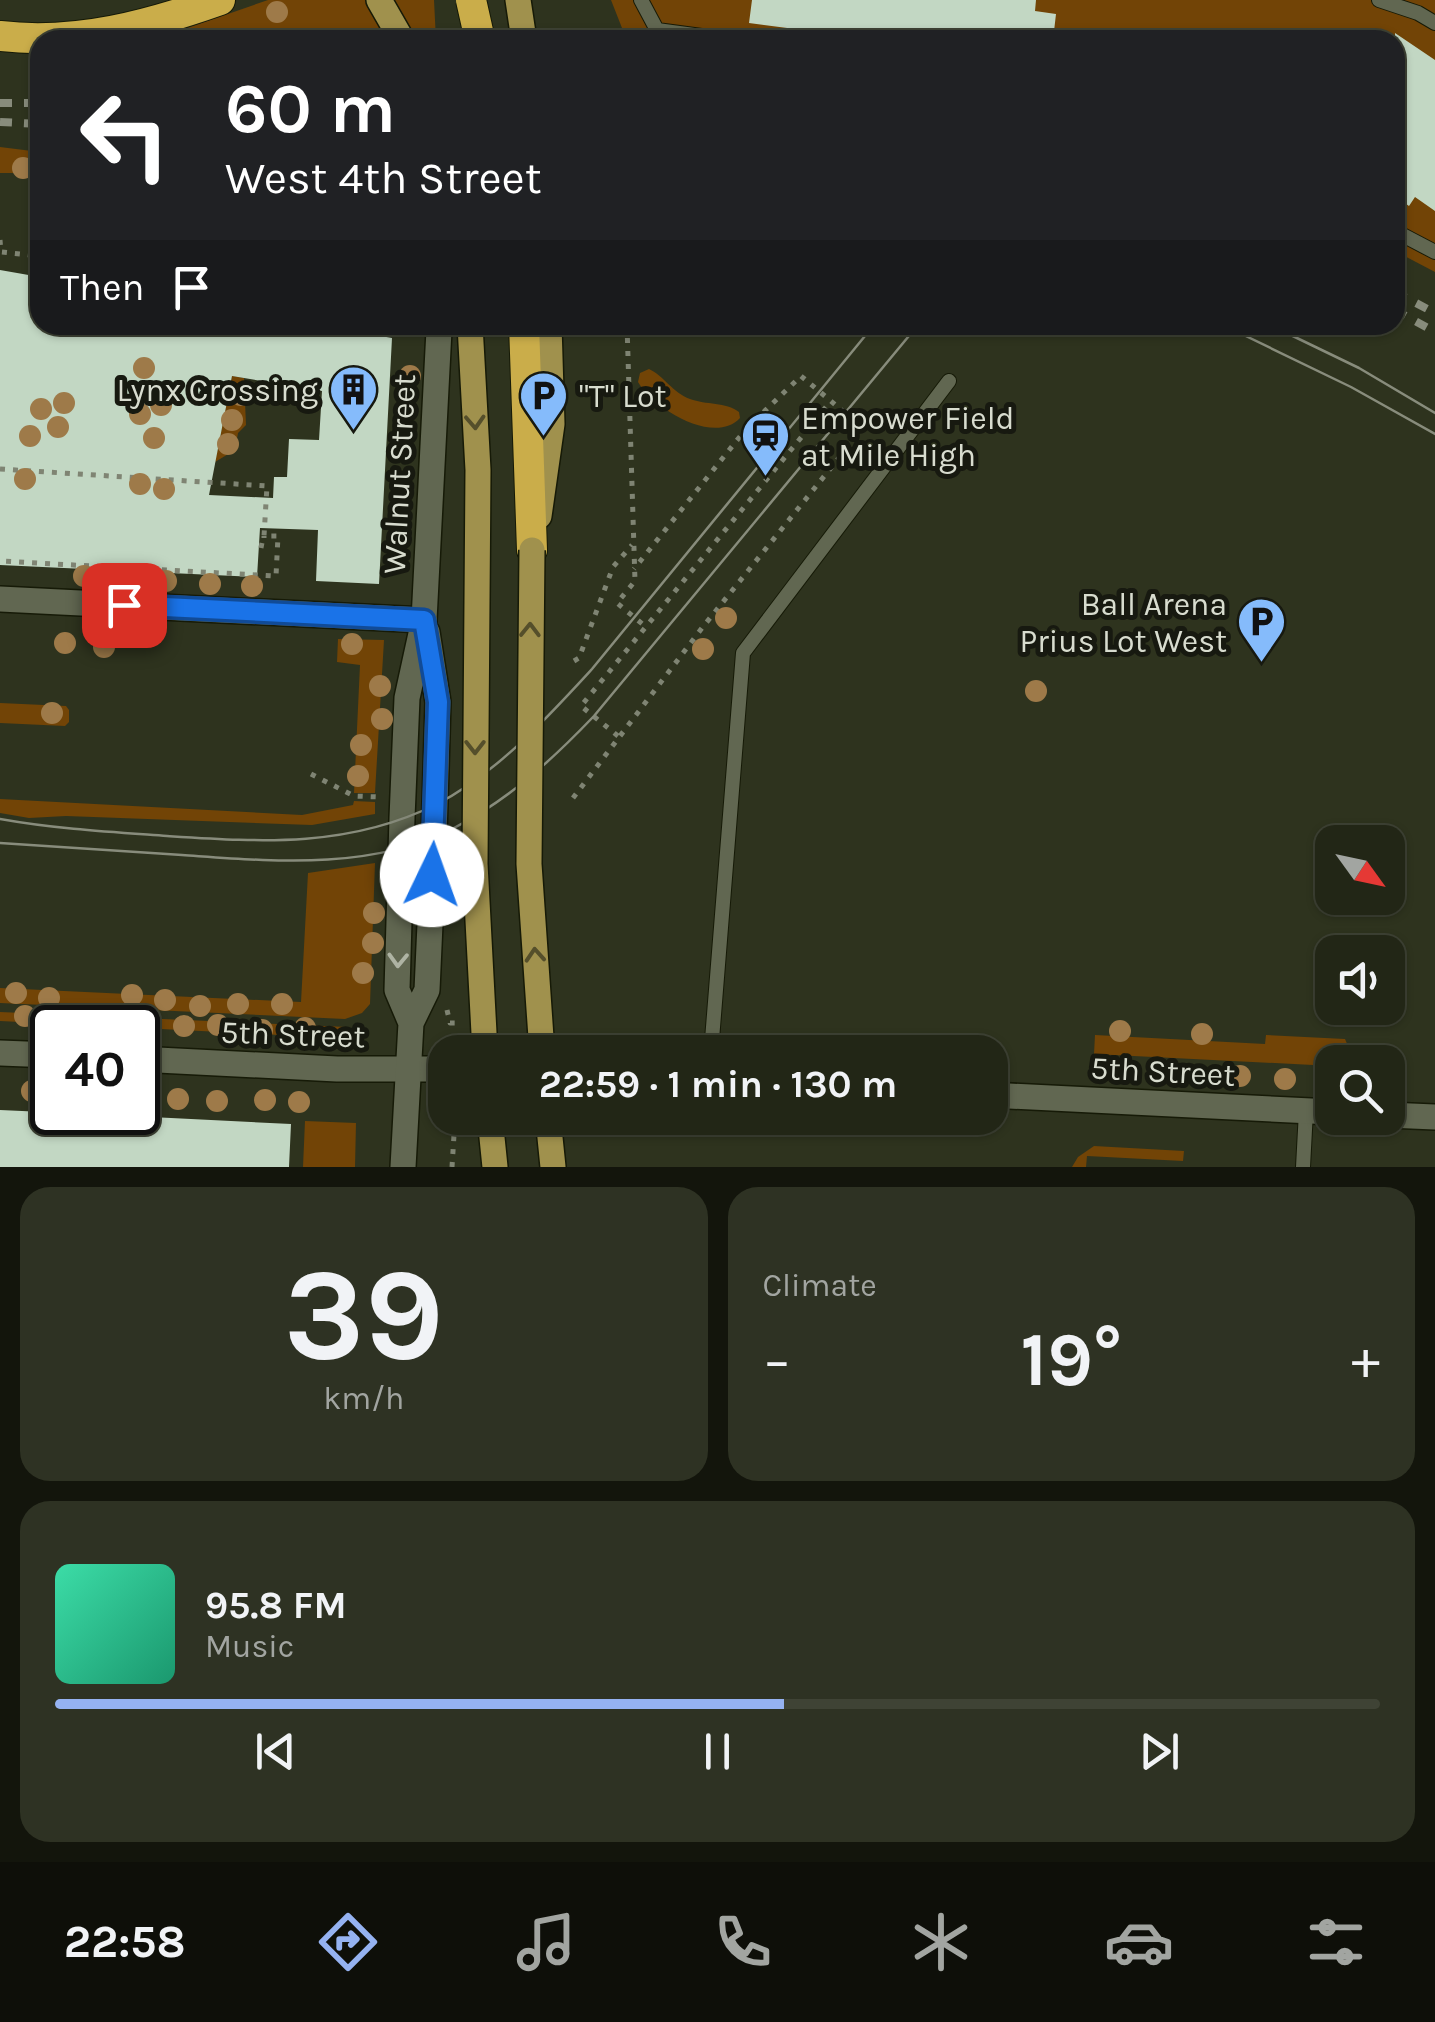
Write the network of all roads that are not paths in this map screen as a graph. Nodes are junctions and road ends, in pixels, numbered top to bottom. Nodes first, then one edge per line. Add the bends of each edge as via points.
1 (220, 0) edge
2 (380, 0) edge
3 (471, 0) edge
4 (518, 0) edge
5 (641, 0) edge
6 (1379, 0) edge
7 (1435, 23) edge
8 (120, 30) edge
9 (396, 30) edge
10 (478, 30) edge
11 (522, 30) edge
12 (657, 30) edge
13 (30, 35) edge
14 (0, 36) edge
15 (1405, 236) edge
16 (1435, 252) edge
17 (439, 335) edge
18 (471, 335) edge
19 (524, 335) edge
20 (550, 335) edge
21 (949, 381) dead end
22 (532, 550) junction
23 (0, 599) edge
24 (424, 620) junction
25 (484, 1035) edge
26 (541, 1035) edge
27 (711, 1035) edge
28 (0, 1053) edge
29 (30, 1054) edge
30 (160, 1060) edge
31 (428, 1069) edge
32 (408, 1070) junction
33 (1008, 1096) edge
34 (1306, 1111) junction
35 (1315, 1111) edge
36 (1405, 1116) edge
37 (1435, 1117) edge
38 (484, 1135) edge
39 (550, 1135) edge
40 (403, 1167) edge
41 (495, 1167) edge
42 (553, 1167) edge
43 (1302, 1167) edge

1 - 8 highway
2 - 9 main road
3 - 10 highway, bridge
4 - 11 main road
5 - 12 lane
6 - 7 lane
13 - 14 highway
15 - 16 lane
17 - 24 street, Walnut Street
18 -> 25 main road, bridge via 478,470 475,864
19 - 22 highway
20 - 22 main road via 552,424
21 - 27 lane via 743,653
26 -> 22 main road, bridge via 529,864
23 - 24 street
24 - 32 street, Walnut Street via 407,698 401,847 397,990 411,1023
28 - 29 street
30 - 32 street, 5th Street
31 - 32 street, 5th Street
32 - 40 street, Walnut Street
33 - 34 street, 5th Street
34 - 35 street, 5th Street
34 - 43 lane
36 - 37 street
38 - 41 main road
39 - 42 main road

